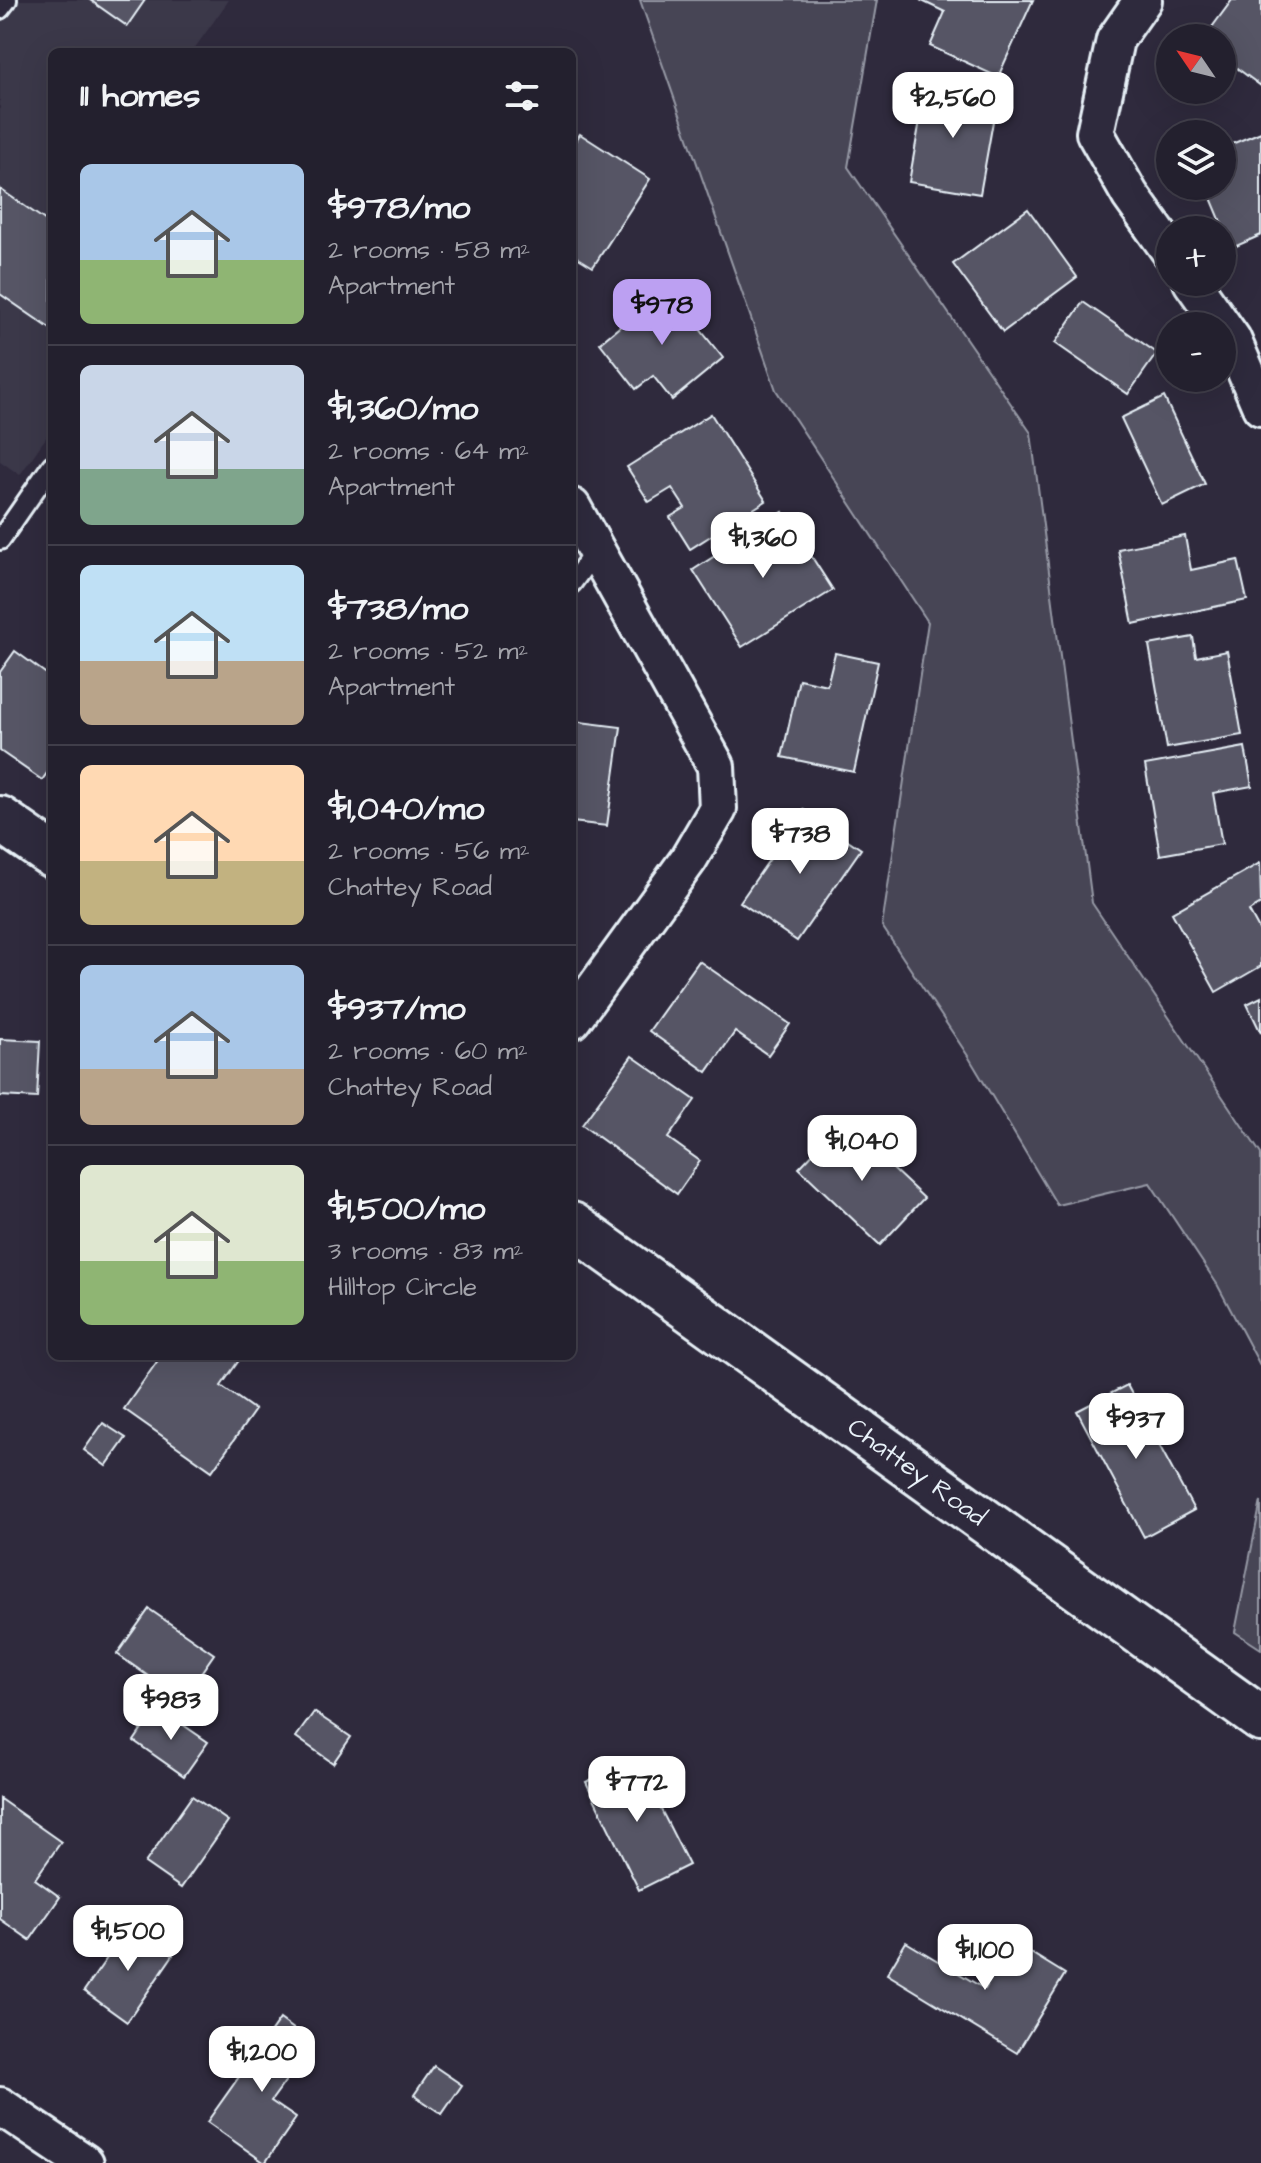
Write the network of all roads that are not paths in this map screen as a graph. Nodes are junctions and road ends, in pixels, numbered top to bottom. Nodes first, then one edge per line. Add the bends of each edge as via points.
1 (7, 0) edge
2 (1143, 0) edge
3 (0, 9) edge
4 (1156, 231) edge
5 (1202, 296) edge
6 (1261, 407) edge
7 (48, 471) edge
8 (576, 514) edge
9 (0, 540) edge
10 (596, 550) junction
11 (576, 578) edge
12 (0, 819) edge
13 (48, 852) edge
14 (576, 1014) edge
15 (576, 1228) edge
16 (1261, 1719) edge
17 (0, 2106) edge
18 (85, 2163) edge

1 - 3 lane
2 - 4 street via 1115,40 1095,133
5 - 6 street via 1232,339
7 - 9 lane
8 - 10 street
10 - 11 lane
10 - 14 street via 716,766 718,809 688,860
12 - 13 street
15 - 16 street, Chattey Road
17 - 18 street

